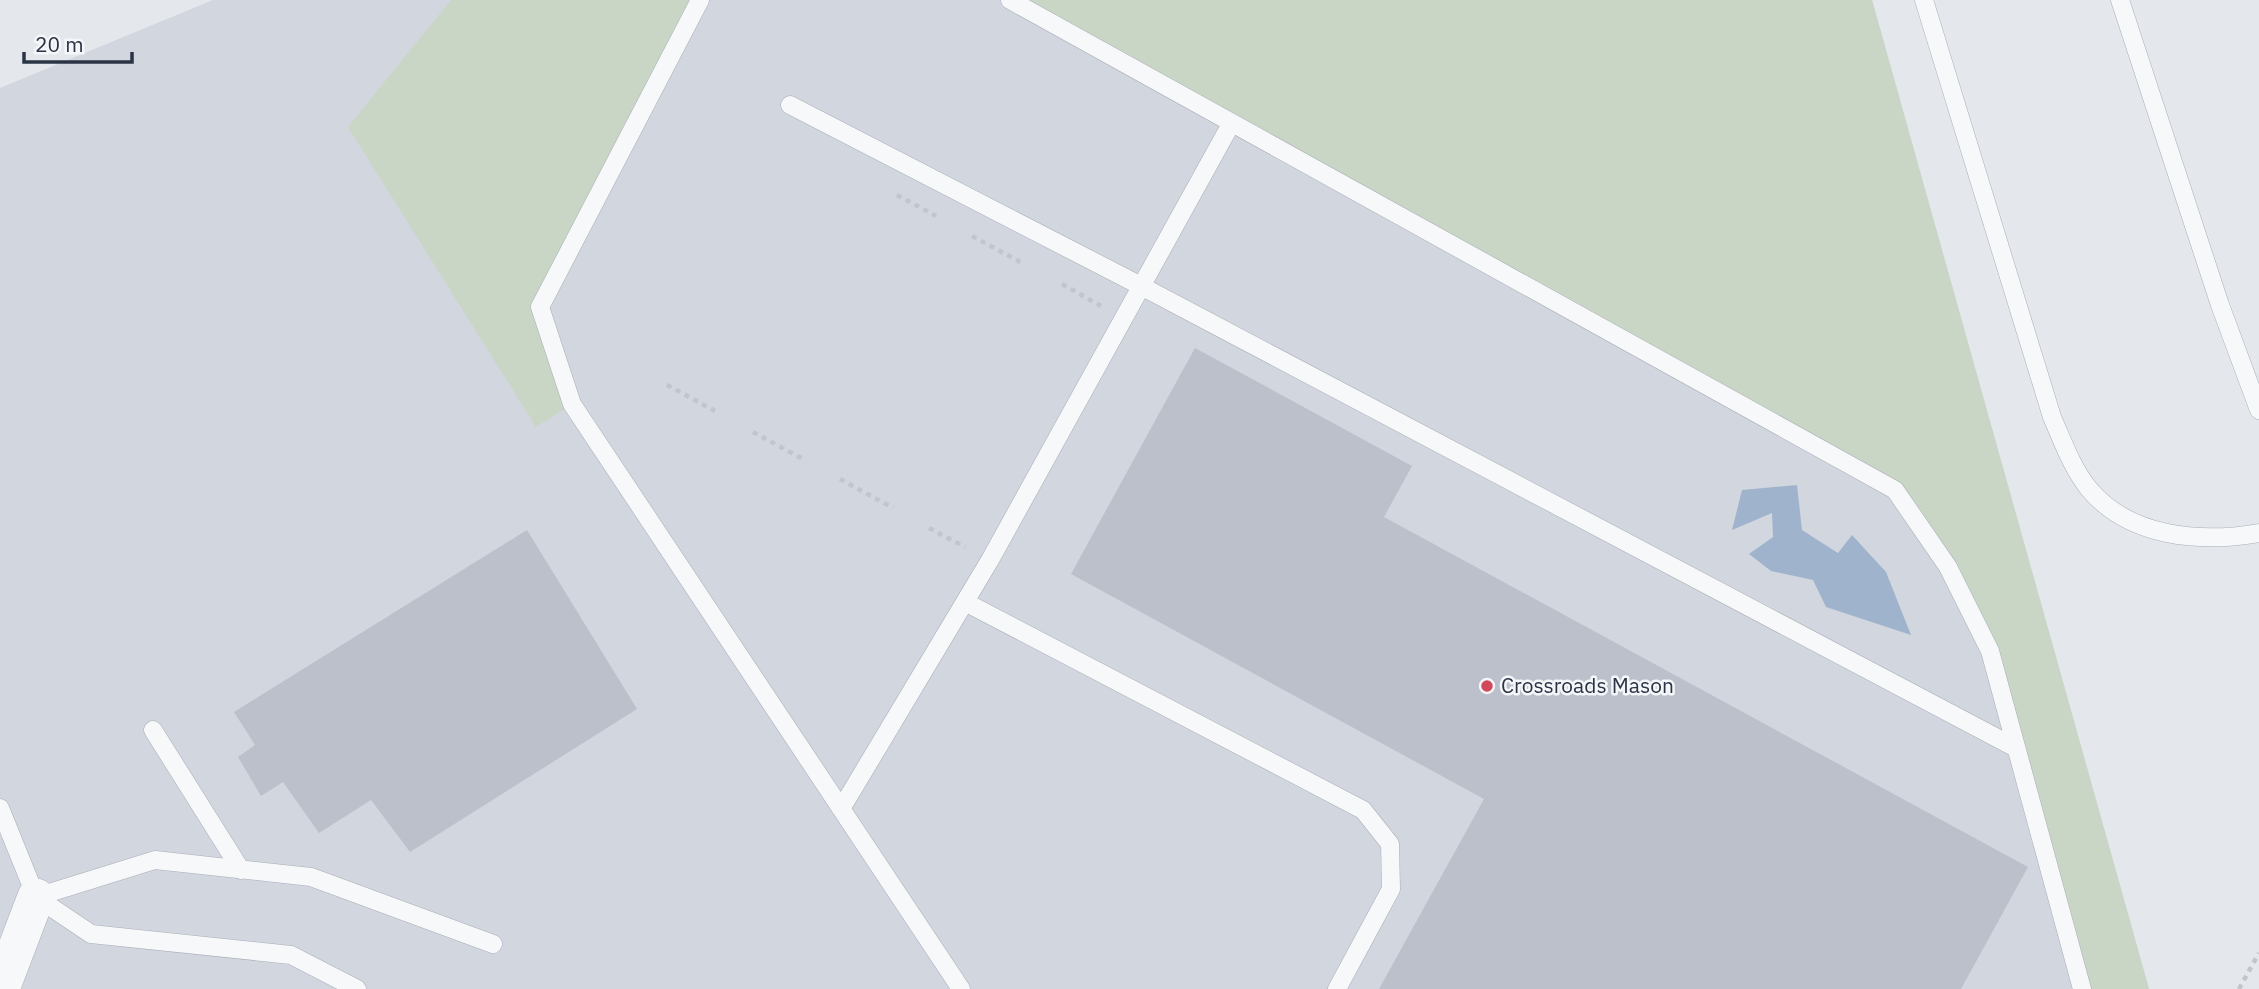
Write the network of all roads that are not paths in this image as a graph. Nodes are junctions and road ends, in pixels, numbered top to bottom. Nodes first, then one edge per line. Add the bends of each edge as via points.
1 (700, 0) edge
2 (1010, 0) edge
3 (1924, 0) edge
4 (2120, 0) edge
5 (790, 106) dead end
6 (1231, 124) junction
7 (1140, 286) junction
8 (2259, 410) edge
9 (2259, 533) edge
10 (965, 601) junction
11 (153, 730) dead end
12 (2016, 748) junction
13 (0, 808) edge
14 (841, 809) junction
15 (241, 870) junction
16 (36, 897) junction
17 (494, 944) dead end
18 (1, 989) edge
19 (357, 989) edge
20 (961, 989) edge
21 (1337, 989) edge
22 (2082, 989) edge

1 - 14 lane via 540,307 572,404
2 - 6 lane
3 - 9 lane via 2052,418 2074,467 2109,508 2158,531 2184,536
4 - 8 lane
5 - 7 lane
6 - 7 lane
6 - 12 lane via 1895,490 1948,567 1990,651
7 - 10 lane
7 - 12 lane
10 - 14 lane
10 - 21 lane via 1363,810 1390,844 1391,889
11 - 15 lane
12 - 22 lane
13 - 16 lane
14 - 20 lane
15 - 16 lane via 155,860
15 - 17 lane via 311,877
16 - 18 street
16 - 19 lane via 91,934 291,955

